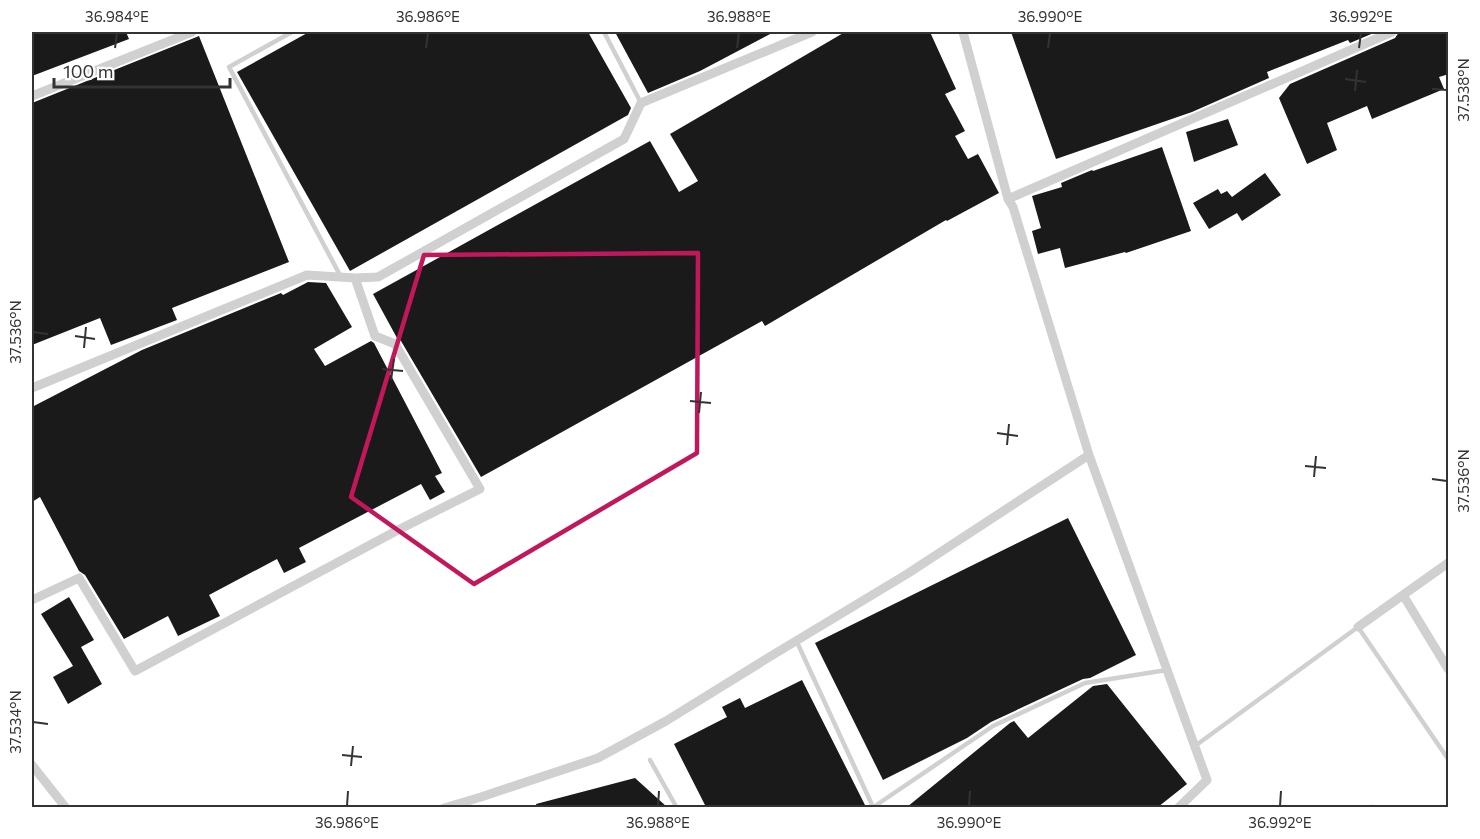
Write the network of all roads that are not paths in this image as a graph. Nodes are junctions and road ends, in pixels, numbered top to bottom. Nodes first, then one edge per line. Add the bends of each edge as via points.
1 (192, 32) edge
2 (292, 32) edge
3 (604, 32) edge
4 (812, 32) edge
5 (963, 32) edge
6 (1392, 32) edge
7 (32, 96) edge
8 (641, 103) junction
9 (1008, 199) junction
10 (341, 278) junction
11 (355, 278) junction
12 (32, 388) edge
13 (1089, 455) junction
14 (1449, 563) edge
15 (1403, 595) junction
16 (32, 600) edge
17 (1358, 627) junction
18 (796, 640) junction
19 (1449, 669) edge
20 (1167, 670) junction
21 (1194, 746) junction
22 (1449, 759) edge
23 (650, 760) dead end
24 (32, 765) edge
25 (66, 807) edge
26 (444, 807) edge
27 (677, 807) edge
28 (873, 807) edge
29 (1178, 807) edge

1 - 7 street
2 - 10 lane via 229,67
3 - 8 lane
4 - 8 street
5 - 9 street
6 - 9 street
8 - 11 street via 624,139 378,277
9 - 13 street
10 - 11 street
10 - 12 street via 307,275
11 - 16 street via 375,336 395,345 480,489 135,671 79,578
13 - 18 street via 907,574
13 - 20 street
14 - 15 street
15 - 17 street
15 - 19 street
17 - 21 lane
17 - 22 lane
18 - 26 street via 666,721 598,758
18 - 28 lane
20 - 21 street
20 - 28 lane via 1085,683 993,726
21 - 29 street via 1207,780
23 - 27 lane
24 - 25 street

